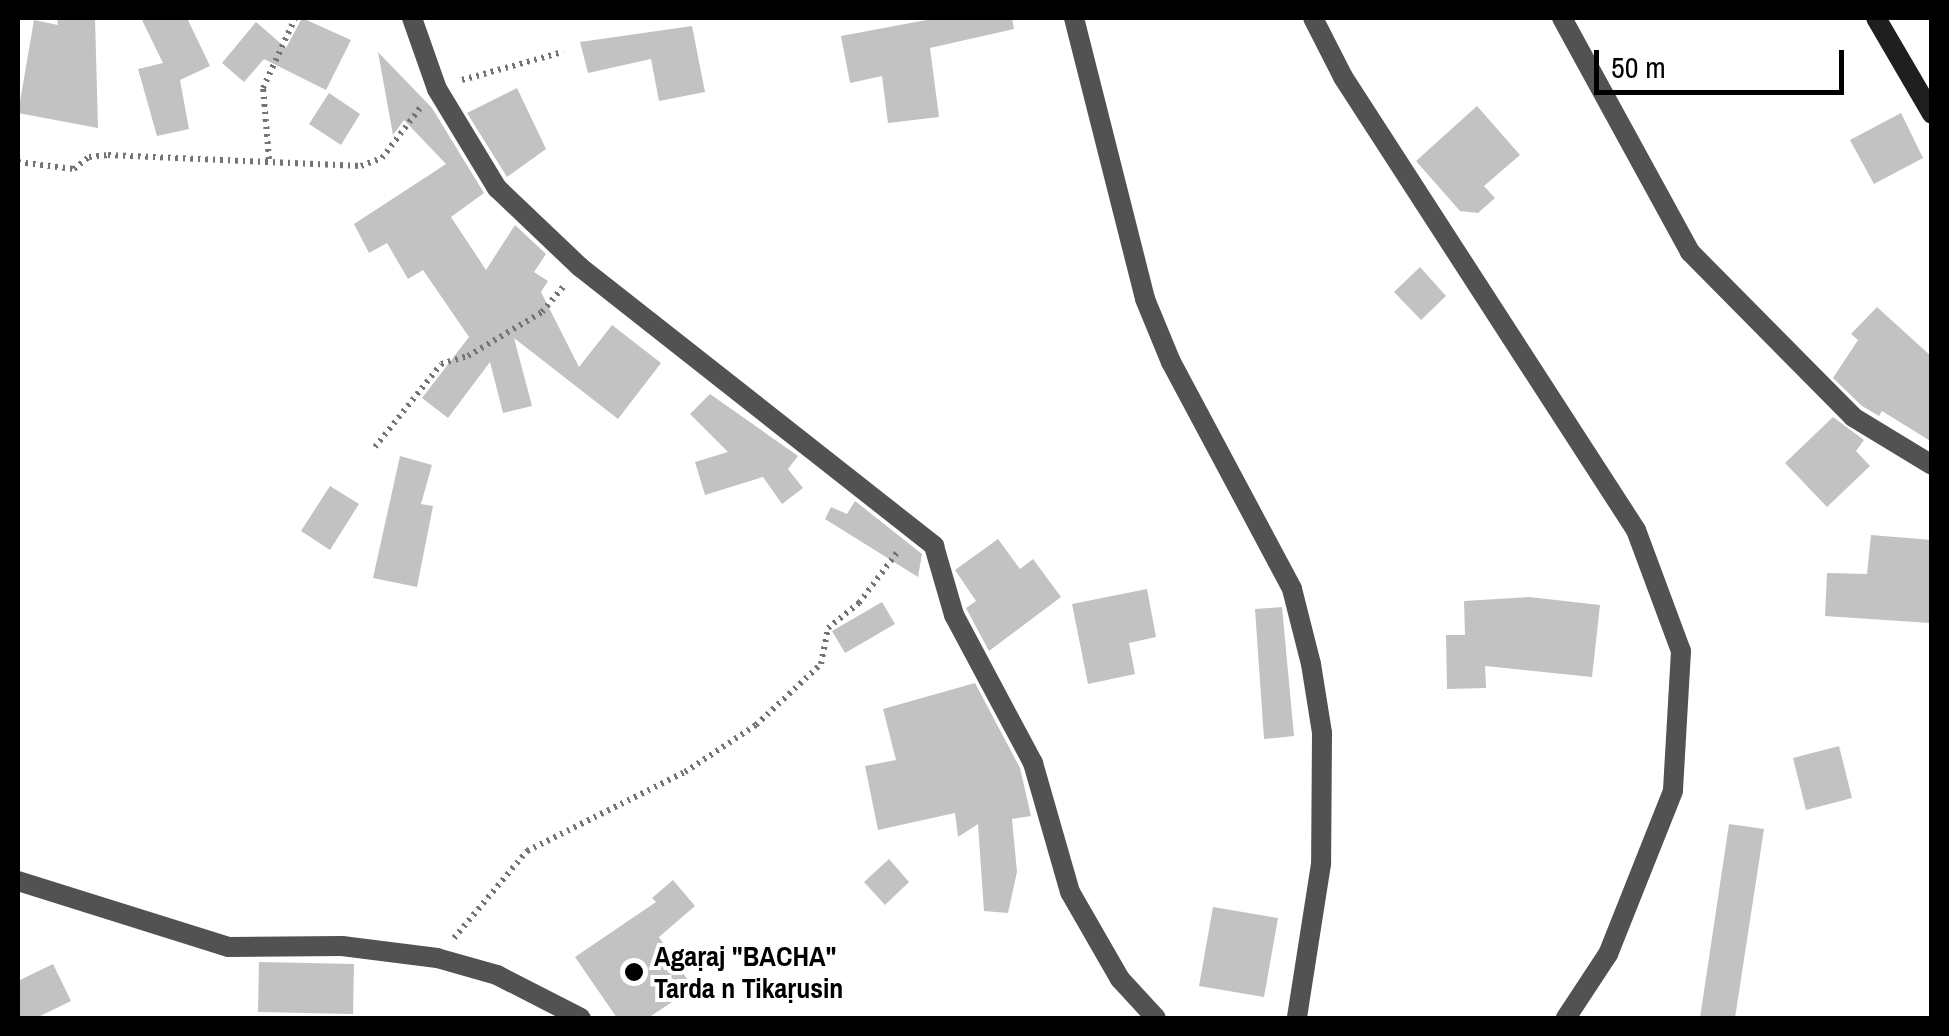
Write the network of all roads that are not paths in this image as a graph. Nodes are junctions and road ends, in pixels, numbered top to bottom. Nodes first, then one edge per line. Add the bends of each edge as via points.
1 (412, 18) edge
2 (1074, 18) edge
3 (1313, 18) edge
4 (1562, 18) edge
5 (1876, 18) edge
6 (1932, 114) edge
7 (1932, 465) edge
8 (18, 882) edge
9 (581, 1018) edge
10 (1156, 1018) edge
11 (1298, 1018) edge
12 (1566, 1018) edge

1 - 10 street via 437,89 497,188 580,267 917,526 946,568 954,615 1033,763 1070,892 1120,979
2 - 11 street via 1146,299 1171,362 1292,589 1311,664 1322,734 1321,864
3 - 12 street via 1343,76 1636,530 1681,651 1672,791 1608,954
4 - 7 street via 1690,252 1853,417
5 - 6 street
8 - 9 street via 229,947 342,946 437,958 497,975

